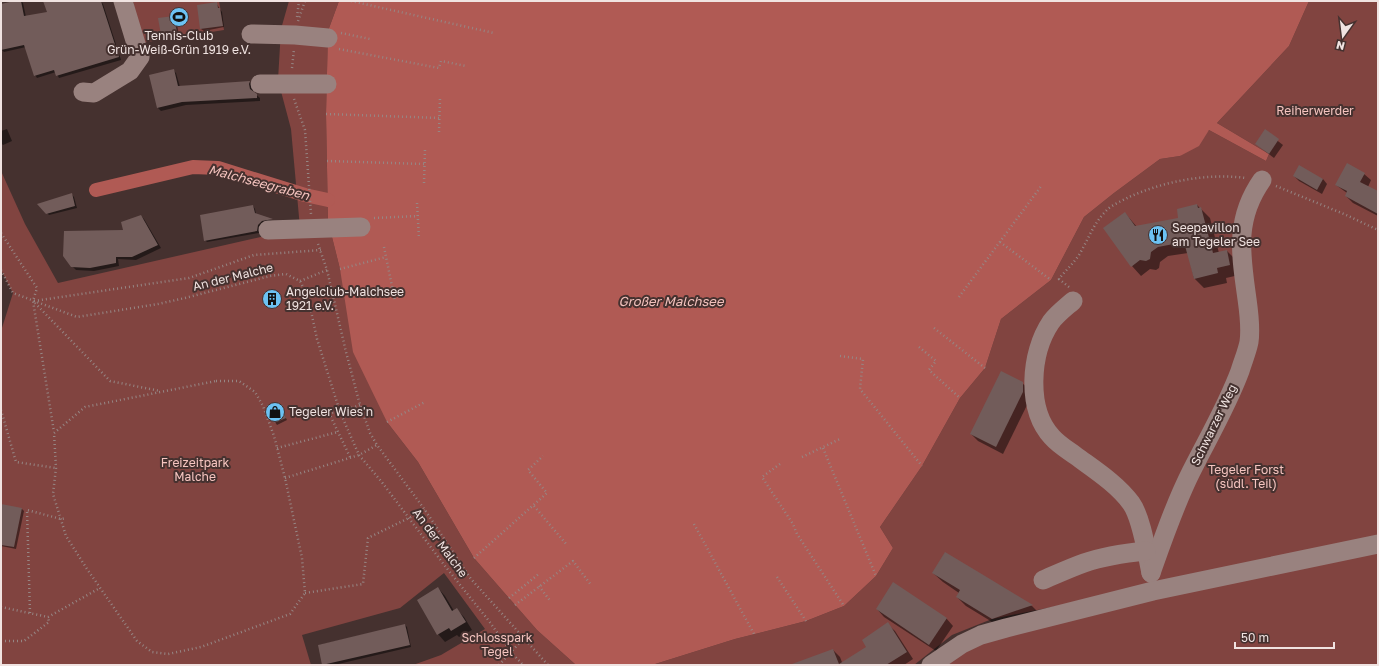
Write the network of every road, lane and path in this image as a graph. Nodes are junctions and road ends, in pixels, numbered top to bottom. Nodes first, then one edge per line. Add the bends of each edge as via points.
1 (123, 1) edge
2 (351, 1) edge
3 (494, 33) dead end
4 (251, 34) dead end
5 (333, 39) junction
6 (370, 39) dead end
7 (466, 66) dead end
8 (260, 84) dead end
9 (327, 84) dead end
10 (83, 92) dead end
11 (293, 94) dead end
12 (440, 98) dead end
13 (326, 114) dead end
14 (440, 118) junction
15 (439, 132) dead end
16 (425, 149) dead end
17 (327, 161) dead end
18 (424, 164) junction
19 (1262, 180) junction
20 (424, 183) dead end
21 (1042, 185) dead end
22 (417, 203) dead end
23 (310, 204) dead end
24 (361, 227) dead end
25 (268, 230) dead end
26 (1378, 230) edge
27 (1, 233) edge
28 (419, 238) dead end
29 (1000, 242) junction
30 (384, 247) dead end
31 (386, 257) junction
32 (340, 269) dead end
33 (1, 270) edge
34 (327, 270) junction
35 (1059, 279) dead end
36 (1051, 280) dead end
37 (300, 281) junction
38 (392, 288) junction
39 (379, 290) dead end
40 (958, 296) dead end
41 (33, 301) junction
42 (395, 301) dead end
43 (1073, 301) dead end
44 (934, 328) dead end
45 (918, 347) dead end
46 (840, 356) dead end
47 (986, 368) dead end
48 (163, 391) junction
49 (960, 398) dead end
50 (425, 402) dead end
51 (360, 405) junction
52 (1, 410) edge
53 (340, 412) junction
54 (386, 422) dead end
55 (338, 432) junction
56 (54, 433) junction
57 (840, 439) dead end
58 (377, 445) junction
59 (277, 448) junction
60 (823, 448) junction
61 (359, 455) junction
62 (543, 456) dead end
63 (350, 457) junction
64 (802, 457) dead end
65 (780, 464) dead end
66 (922, 466) dead end
67 (56, 468) junction
68 (285, 478) junction
69 (534, 506) junction
70 (425, 510) junction
71 (66, 518) dead end
72 (409, 518) junction
73 (61, 519) junction
74 (694, 524) dead end
75 (1378, 544) edge
76 (567, 545) dead end
77 (1146, 551) junction
78 (474, 558) dead end
79 (540, 573) dead end
80 (876, 576) dead end
81 (776, 577) dead end
82 (1043, 580) dead end
83 (590, 585) dead end
84 (539, 586) junction
85 (100, 588) junction
86 (1143, 590) junction
87 (305, 594) junction
88 (509, 598) dead end
89 (551, 602) dead end
90 (515, 605) dead end
91 (844, 606) dead end
92 (1, 607) edge
93 (30, 613) junction
94 (48, 617) junction
95 (806, 621) dead end
96 (754, 634) dead end
97 (524, 638) junction
98 (1, 641) edge
99 (511, 652) junction
100 (499, 665) edge
101 (523, 665) edge
102 (548, 665) edge
103 (931, 665) edge

1 - 10 lane via 140,57 130,71 94,93
2 - 3 path
4 - 5 lane
5 - 6 path
5 - 7 path via 439,68 441,61
8 - 9 lane
11 - 23 path via 305,130
12 - 14 path
13 - 14 path
14 - 15 path
16 - 18 path
17 - 18 path
18 - 20 path
19 - 26 path
19 - 35 path via 1238,177 1186,179 1150,188 1123,200 1107,210 1096,222 1078,256
19 - 86 lane, Schwarzer Weg via 1252,196 1242,231 1241,250 1250,323 1245,355 1230,398 1172,513
21 - 29 path
22 - 28 path
24 - 25 lane
27 - 41 path via 37,288
29 - 36 path
29 - 40 path
30 - 31 path
31 - 32 path
31 - 38 path
33 - 41 path, An der Malche via 13,293
34 - 37 path
34 - 41 path via 321,250 254,255 189,278
34 - 51 path
37 - 41 path, An der Malche via 286,274 270,276 158,304 77,317
37 - 53 path, An der Malche via 308,297 317,339
38 - 39 path
38 - 42 path
41 - 48 path via 110,381
41 - 56 path
43 - 77 lane via 1050,323 1039,347 1034,372 1037,408 1041,421 1052,438 1110,481 1133,505
44 - 47 path
45 - 49 path via 936,361 929,370
46 - 66 path via 863,359 860,389
48 - 56 path via 85,408
48 - 59 path via 216,381 238,381 255,392 263,406
50 - 54 path
51 - 53 path
51 - 58 path
52 - 67 path via 16,462
53 - 55 path via 329,413
53 - 61 path, An der Malche
55 - 59 path
55 - 63 path
56 - 67 path
57 - 60 path
58 - 61 path
58 - 70 path
59 - 68 path
60 - 64 path
60 - 80 path
61 - 63 path
61 - 72 path, An der Malche
62 - 69 path via 528,470 548,492
63 - 68 path
65 - 91 path via 762,477
67 - 73 path via 53,494
68 - 87 path via 302,558
69 - 76 path
69 - 78 path
70 - 72 path
70 - 97 path via 471,580
71 - 73 path
72 - 87 path via 368,538 362,584
72 - 99 path, An der Malche
73 - 85 path via 66,536
73 - 93 path via 27,510
74 - 96 path
75 - 86 lane
77 - 82 lane via 1084,563
77 - 86 lane
79 - 88 path
81 - 95 path
83 - 84 path via 573,561
84 - 89 path
84 - 90 path
85 - 87 path via 137,641 152,652 168,654 201,647 290,614
85 - 94 path
86 - 103 lane via 981,635 958,646
92 - 93 path
93 - 94 path
94 - 98 path via 49,622 24,641
97 - 99 path
97 - 102 path
99 - 100 path
99 - 101 path, An der Malche

